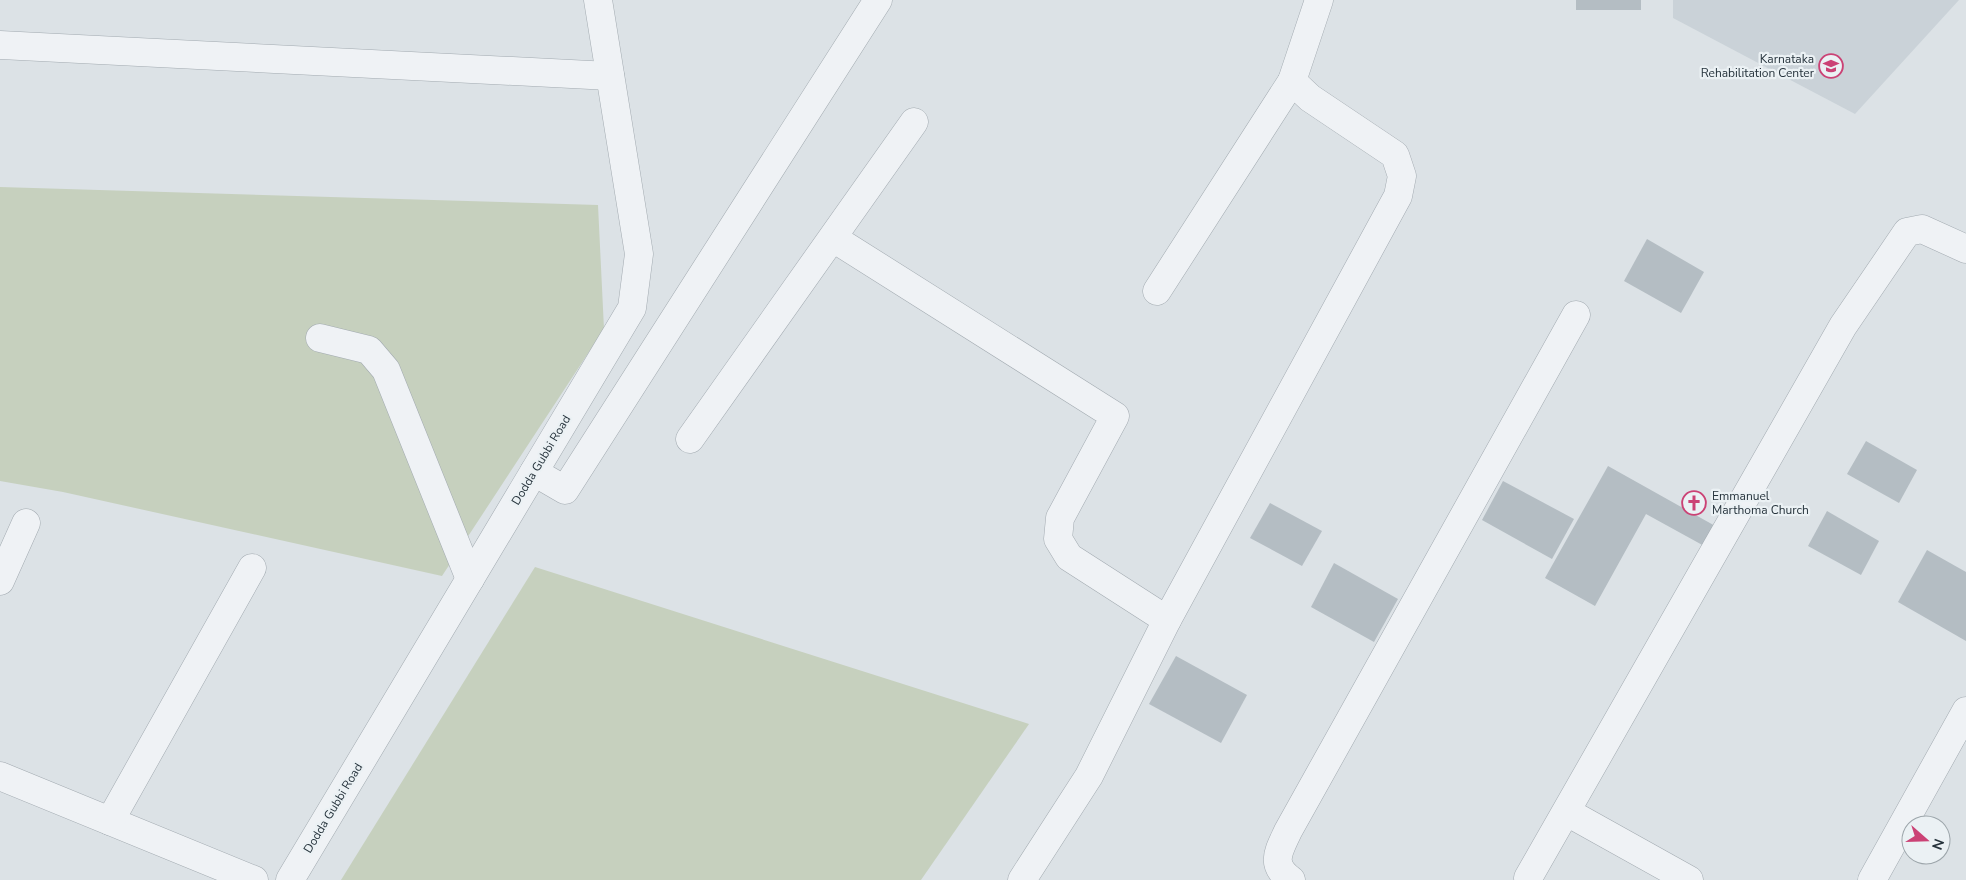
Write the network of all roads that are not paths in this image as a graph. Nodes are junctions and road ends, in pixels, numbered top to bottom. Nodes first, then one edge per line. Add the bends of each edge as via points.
1 (598, 0) edge
2 (878, 0) edge
3 (1319, 0) edge
4 (0, 44) edge
5 (610, 76) junction
6 (1292, 81) junction
7 (914, 122) dead end
8 (834, 238) junction
9 (1966, 249) edge
10 (1157, 291) dead end
11 (1576, 314) dead end
12 (320, 338) dead end
13 (690, 439) dead end
14 (534, 472) junction
15 (26, 523) dead end
16 (252, 568) dead end
17 (470, 579) junction
18 (0, 581) edge
19 (1167, 620) junction
20 (1965, 716) edge
21 (0, 776) edge
22 (1567, 812) junction
23 (110, 821) junction
24 (1528, 878) dead end
25 (254, 880) edge
26 (290, 880) edge
27 (1022, 880) edge
28 (1291, 880) edge
29 (1689, 880) edge
30 (1872, 880) edge

1 - 5 street, Dodda Gubbi Road
2 - 14 street via 565,490
3 - 6 street
4 - 5 street
5 - 14 street, Dodda Gubbi Road via 639,254 632,308
6 - 10 street
6 - 19 street via 1310,98 1395,155 1402,176 1398,196
7 - 8 street
8 - 13 street
8 - 19 street via 1115,416 1060,518 1058,539 1069,557
9 - 22 street via 1922,230 1907,232 1843,326
11 - 28 street via 1288,831 1278,854 1278,865
12 - 17 street via 369,350 386,370
14 - 17 street, Dodda Gubbi Road
15 - 18 street
16 - 23 street
17 - 26 street, Dodda Gubbi Road
19 - 27 street via 1089,776
20 - 30 street
21 - 23 street
22 - 24 street
22 - 29 street
23 - 25 street

